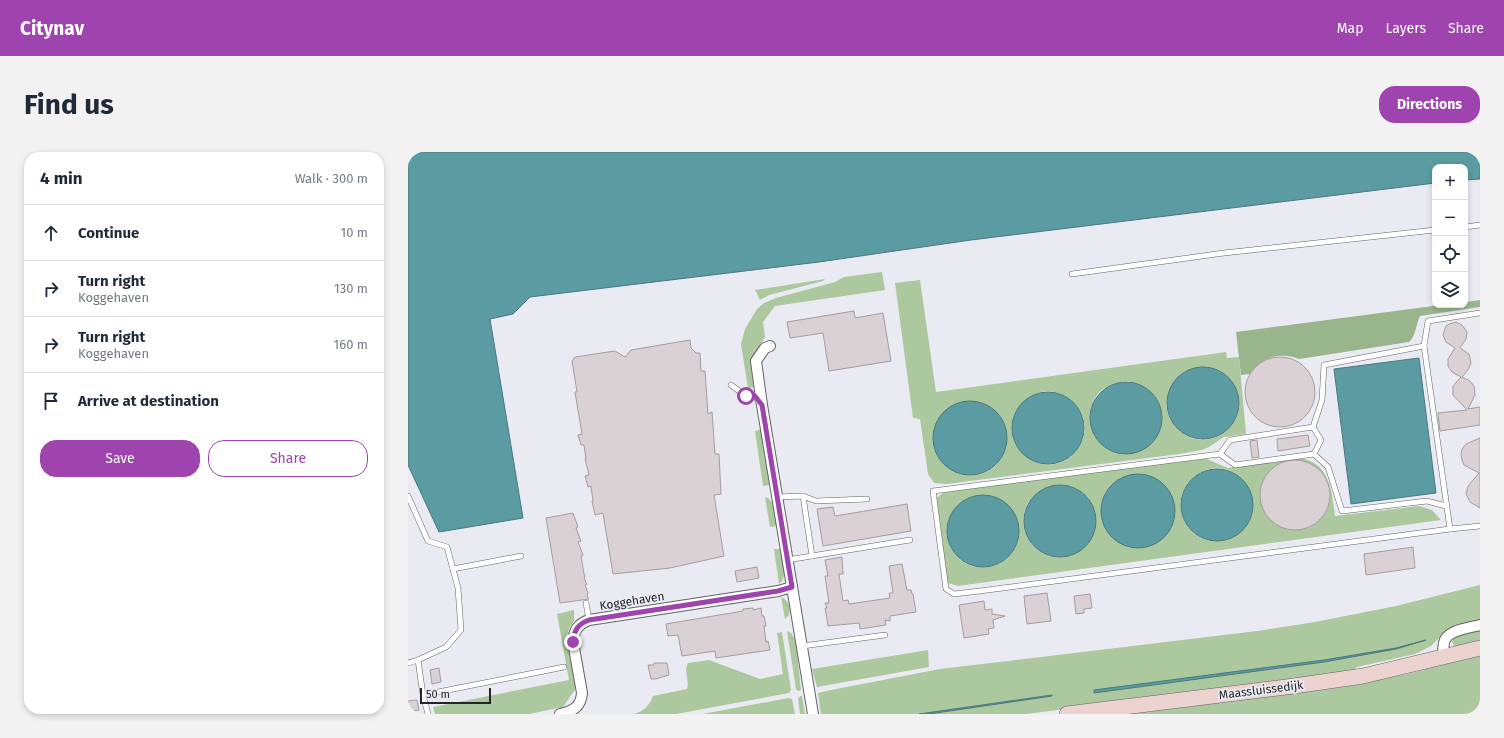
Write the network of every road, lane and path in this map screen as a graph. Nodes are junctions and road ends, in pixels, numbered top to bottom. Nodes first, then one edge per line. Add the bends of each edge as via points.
1 (1480, 225) edge
2 (1468, 227) edge
3 (1432, 230) edge
4 (1072, 274) dead end
5 (1480, 313) edge
6 (770, 346) dead end
7 (1424, 346) junction
8 (731, 386) dead end
9 (762, 405) junction
10 (1313, 427) junction
11 (1220, 454) junction
12 (1314, 454) junction
13 (408, 496) edge
14 (803, 496) junction
15 (777, 498) junction
16 (867, 500) dead end
17 (1446, 506) junction
18 (1480, 526) edge
19 (1450, 529) junction
20 (910, 540) dead end
21 (521, 556) dead end
22 (812, 556) junction
23 (787, 560) junction
24 (453, 569) junction
25 (792, 587) junction
26 (586, 603) dead end
27 (589, 620) junction
28 (1480, 625) edge
29 (885, 635) dead end
30 (802, 646) junction
31 (1480, 648) edge
32 (1443, 657) junction
33 (418, 660) junction
34 (408, 663) edge
35 (564, 667) dead end
36 (423, 694) junction
37 (428, 714) edge
38 (560, 714) edge
39 (813, 714) edge
40 (1074, 714) edge

1 - 2 lane
3 - 4 lane via 1224,253
5 - 7 lane via 1428,321
6 - 9 street via 765,348 756,361
7 - 10 lane via 1324,365 1322,400
7 - 17 lane
8 - 9 lane via 746,396 754,395
9 - 15 street
10 - 11 lane via 1230,440
10 - 12 lane via 1321,440
11 - 12 lane via 1235,465
11 - 19 lane via 933,491 946,589 954,594 980,591
12 - 17 lane via 1328,467 1342,511 1427,501
13 - 24 lane via 428,541 447,547
14 - 15 lane
14 - 16 lane via 816,500
14 - 22 lane
15 - 23 street
17 - 19 lane
18 - 19 lane
20 - 22 lane
21 - 24 lane
22 - 23 lane
23 - 25 street
24 - 33 lane via 458,588 461,630 446,647
25 - 27 street, Koggehaven
25 - 30 street
26 - 27 lane
27 - 38 street, Koggehaven via 577,628 573,642 581,700 574,710
28 - 32 street via 1446,637
29 - 30 lane
30 - 39 street
31 - 32 street, Maassluissedijk
32 - 40 street, Maassluissedijk via 1363,676
33 - 34 lane
33 - 36 lane
35 - 36 lane
36 - 37 lane

